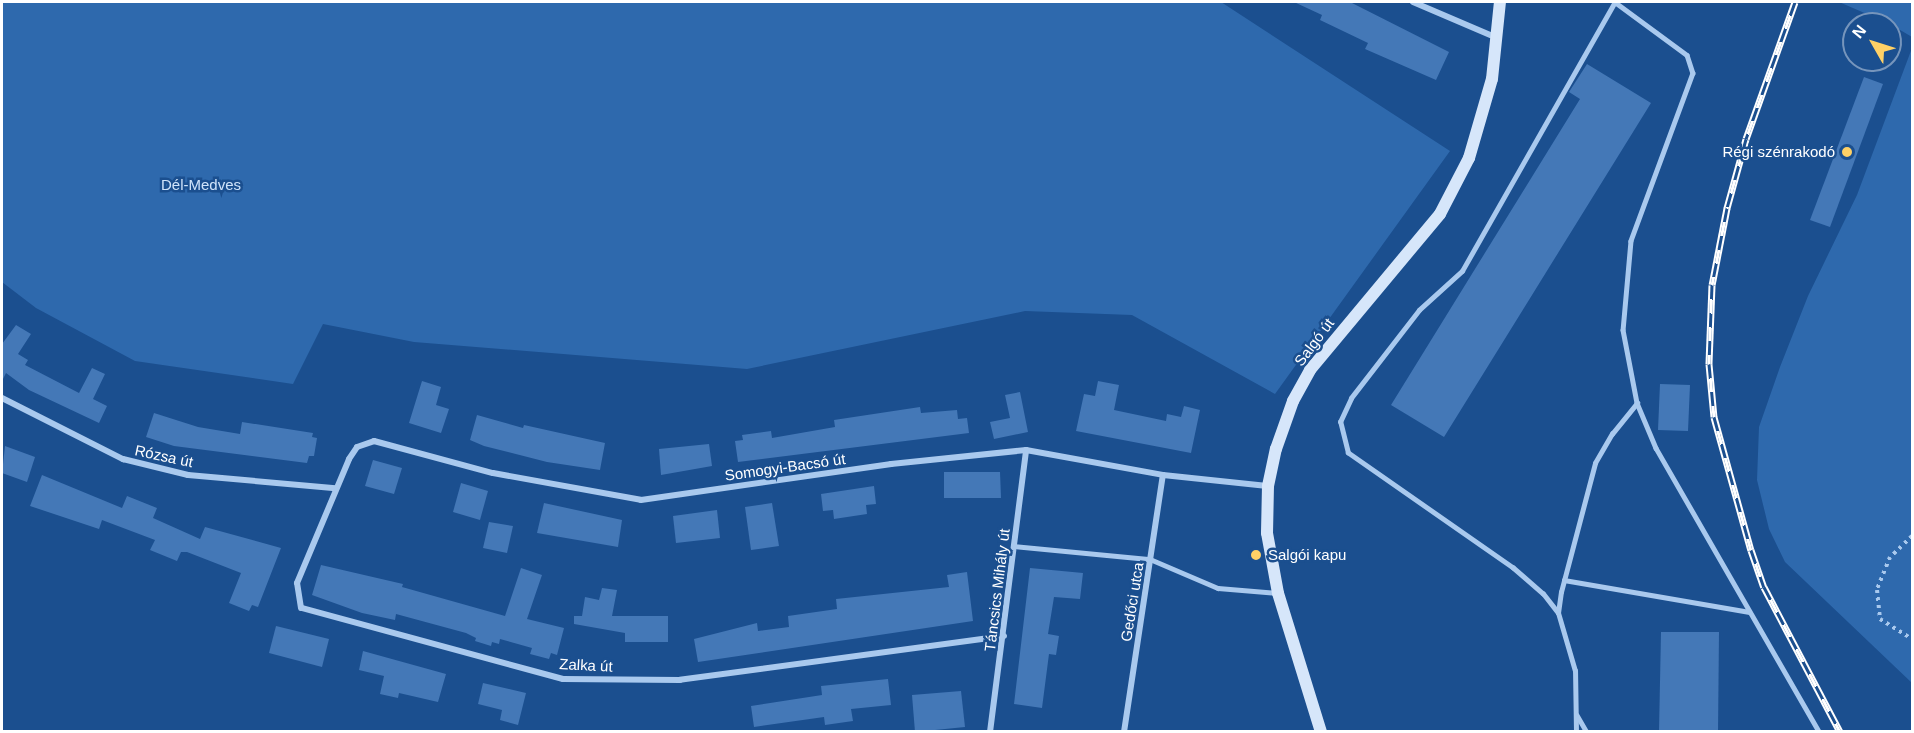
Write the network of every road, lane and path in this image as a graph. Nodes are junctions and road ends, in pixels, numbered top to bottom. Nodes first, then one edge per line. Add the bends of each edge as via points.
1 (1413, 2) edge
2 (1500, 2) edge
3 (1615, 2) edge
4 (1497, 38) junction
5 (2, 398) edge
6 (1637, 403) junction
7 (1026, 450) junction
8 (1163, 475) junction
9 (1268, 486) junction
10 (335, 488) junction
11 (1912, 536) edge
12 (1014, 546) junction
13 (1150, 560) junction
14 (1564, 580) junction
15 (1278, 593) junction
16 (1749, 612) junction
17 (1558, 613) junction
18 (1004, 636) junction
19 (1912, 639) edge
20 (1576, 712) junction
21 (990, 732) edge
22 (1124, 732) edge
23 (1321, 732) edge
24 (1576, 732) edge
25 (1587, 732) edge
26 (1819, 732) edge

1 - 4 street
2 - 4 main road, Salgó út
3 - 6 lane via 1688,55 1693,74 1631,241 1623,330
3 - 17 lane via 1462,271 1419,310 1351,398 1340,422 1348,453 1513,568
4 - 9 main road, Salgó út via 1486,111 1469,158 1440,214 1310,370 1290,411
5 - 10 street, Rózsa út via 123,459 188,475
6 - 14 lane via 1598,454
6 - 16 lane via 1656,448
7 - 8 street, Somogyi-Bacsó út
7 - 10 street, Somogyi-Bacsó út via 891,464 641,500 493,473 374,441 357,447
7 - 12 street, Táncsics Mihály út
8 - 9 street, Somogyi-Bacsó út
8 - 13 street, Gedőci utca
9 - 15 main road, Salgó út via 1267,533
10 - 18 street, Zalka út via 297,583 301,608 563,679 680,680
11 - 19 path via 1890,557 1877,590 1880,619
12 - 13 lane
12 - 18 street, Táncsics Mihály út
13 - 15 lane via 1218,588
13 - 22 street, Gedőci utca
14 - 16 lane
14 - 17 lane
15 - 23 main road, Salgó út
16 - 26 lane
17 - 20 lane via 1575,671
18 - 21 street, Táncsics Mihály út
20 - 24 lane
20 - 25 lane

